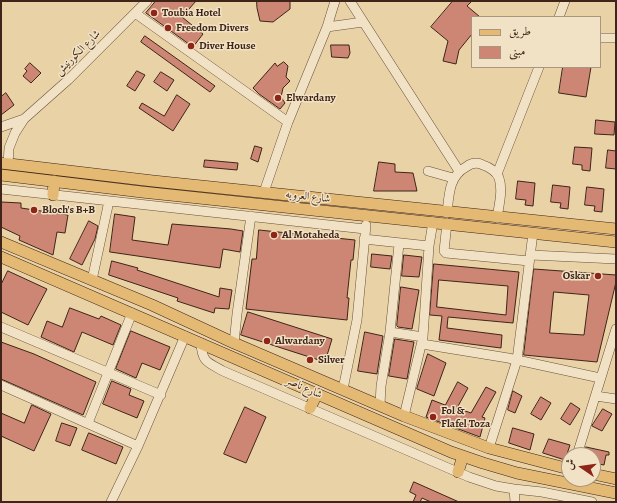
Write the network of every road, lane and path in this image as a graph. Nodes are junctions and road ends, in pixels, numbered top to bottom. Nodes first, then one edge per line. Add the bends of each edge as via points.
1 (147, 1) edge
2 (336, 1) edge
3 (350, 1) edge
4 (565, 1) edge
5 (135, 13) junction
6 (559, 16) edge
7 (363, 22) junction
8 (327, 27) junction
9 (601, 38) edge
10 (616, 38) edge
11 (539, 68) edge
12 (24, 120) junction
13 (288, 122) junction
14 (1, 127) edge
15 (4, 163) edge
16 (428, 171) dead end
17 (459, 171) junction
18 (497, 174) junction
19 (1, 175) edge
20 (453, 178) junction
21 (54, 181) junction
22 (183, 184) junction
23 (1, 190) edge
24 (264, 192) junction
25 (53, 195) junction
26 (182, 196) junction
27 (109, 201) junction
28 (367, 215) junction
29 (251, 216) junction
30 (447, 218) junction
31 (497, 218) junction
32 (433, 222) junction
33 (365, 229) junction
34 (616, 230) edge
35 (533, 233) junction
36 (364, 239) junction
37 (1, 242) edge
38 (616, 242) edge
39 (399, 244) junction
40 (429, 246) junction
41 (1, 256) edge
42 (530, 258) junction
43 (616, 259) edge
44 (92, 280) junction
45 (113, 289) junction
46 (107, 302) junction
47 (132, 313) junction
48 (1, 327) edge
49 (616, 329) edge
50 (390, 332) junction
51 (185, 336) junction
52 (422, 340) junction
53 (201, 343) junction
54 (234, 343) junction
55 (517, 360) junction
56 (108, 374) junction
57 (600, 378) junction
58 (1, 385) edge
59 (342, 389) junction
60 (317, 394) junction
61 (161, 395) junction
62 (596, 396) junction
63 (616, 399) edge
64 (380, 405) junction
65 (310, 408) junction
66 (404, 416) junction
67 (88, 424) junction
68 (138, 446) junction
69 (580, 447) edge
70 (489, 448) junction
71 (463, 456) junction
72 (561, 467) edge
73 (458, 472) junction
74 (601, 476) edge
75 (616, 479) edge
76 (514, 489) junction
77 (616, 493) edge
78 (567, 499) edge
79 (111, 502) edge
80 (515, 502) edge
81 (592, 502) edge

1 - 5 street, شارع الكورنيش
2 - 8 street
3 - 7 street
4 - 6 street
5 - 12 street, شارع الكورنيش
5 - 13 street
7 - 8 street
7 - 17 street
8 - 13 street
9 - 10 street
11 - 18 street
12 - 14 street, شارع الكورنيش
12 - 15 street, شارع الكورنيش via 14,132
13 - 24 street
15 - 22 main road, شارع العروبه
16 - 20 street
17 - 18 street via 474,163 487,166
17 - 20 street
18 - 31 street via 501,188
19 - 21 main road, شارع العروبه
20 - 30 street
21 - 25 main road
21 - 26 main road, شارع العروبه
22 - 24 main road, شارع العروبه
22 - 26 main road
23 - 25 street
24 - 30 main road, شارع العروبه
25 - 27 street
26 - 28 main road, شارع العروبه
27 - 29 street
27 - 44 street
28 - 32 main road, شارع العروبه
28 - 33 street
29 - 33 street
29 - 54 street
30 - 31 main road, شارع العروبه
30 - 32 main road, شارع العروبه
30 - 35 main road, شارع العروبه
30 - 42 street via 444,251 446,253
31 - 34 main road, شارع العروبه
32 - 40 street
33 - 36 street
35 - 38 main road, شارع العروبه
35 - 42 street
36 - 39 street
36 - 59 street via 357,320
37 - 44 main road, شارع ناصر
39 - 40 street
39 - 50 street
40 - 52 street
41 - 46 main road, شارع ناصر
42 - 43 street
42 - 55 street
44 - 45 main road, شارع ناصر
45 - 46 main road
45 - 54 main road, شارع ناصر
46 - 47 main road, شارع ناصر
47 - 51 main road, شارع ناصر
47 - 56 street
48 - 56 street
49 - 57 street
50 - 52 street
50 - 64 street via 380,386
51 - 53 main road, شارع ناصر
51 - 61 street
52 - 55 street
52 - 66 street
53 - 60 main road, شارع ناصر
53 - 65 street via 202,354 210,364
54 - 59 main road, شارع ناصر
55 - 57 street
55 - 70 street
56 - 61 street
56 - 67 street
57 - 62 street
58 - 67 street
59 - 64 main road, شارع ناصر
60 - 65 main road
60 - 71 main road, شارع ناصر
61 - 68 street
62 - 63 street
62 - 69 street
64 - 66 main road, شارع ناصر
65 - 73 street
66 - 70 main road, شارع ناصر
67 - 68 street
68 - 79 street
70 - 72 main road, شارع ناصر
71 - 73 main road
71 - 77 main road, شارع ناصر via 517,473
73 - 76 street via 496,486
74 - 75 main road
76 - 78 street via 532,490
76 - 80 street
78 - 81 street

